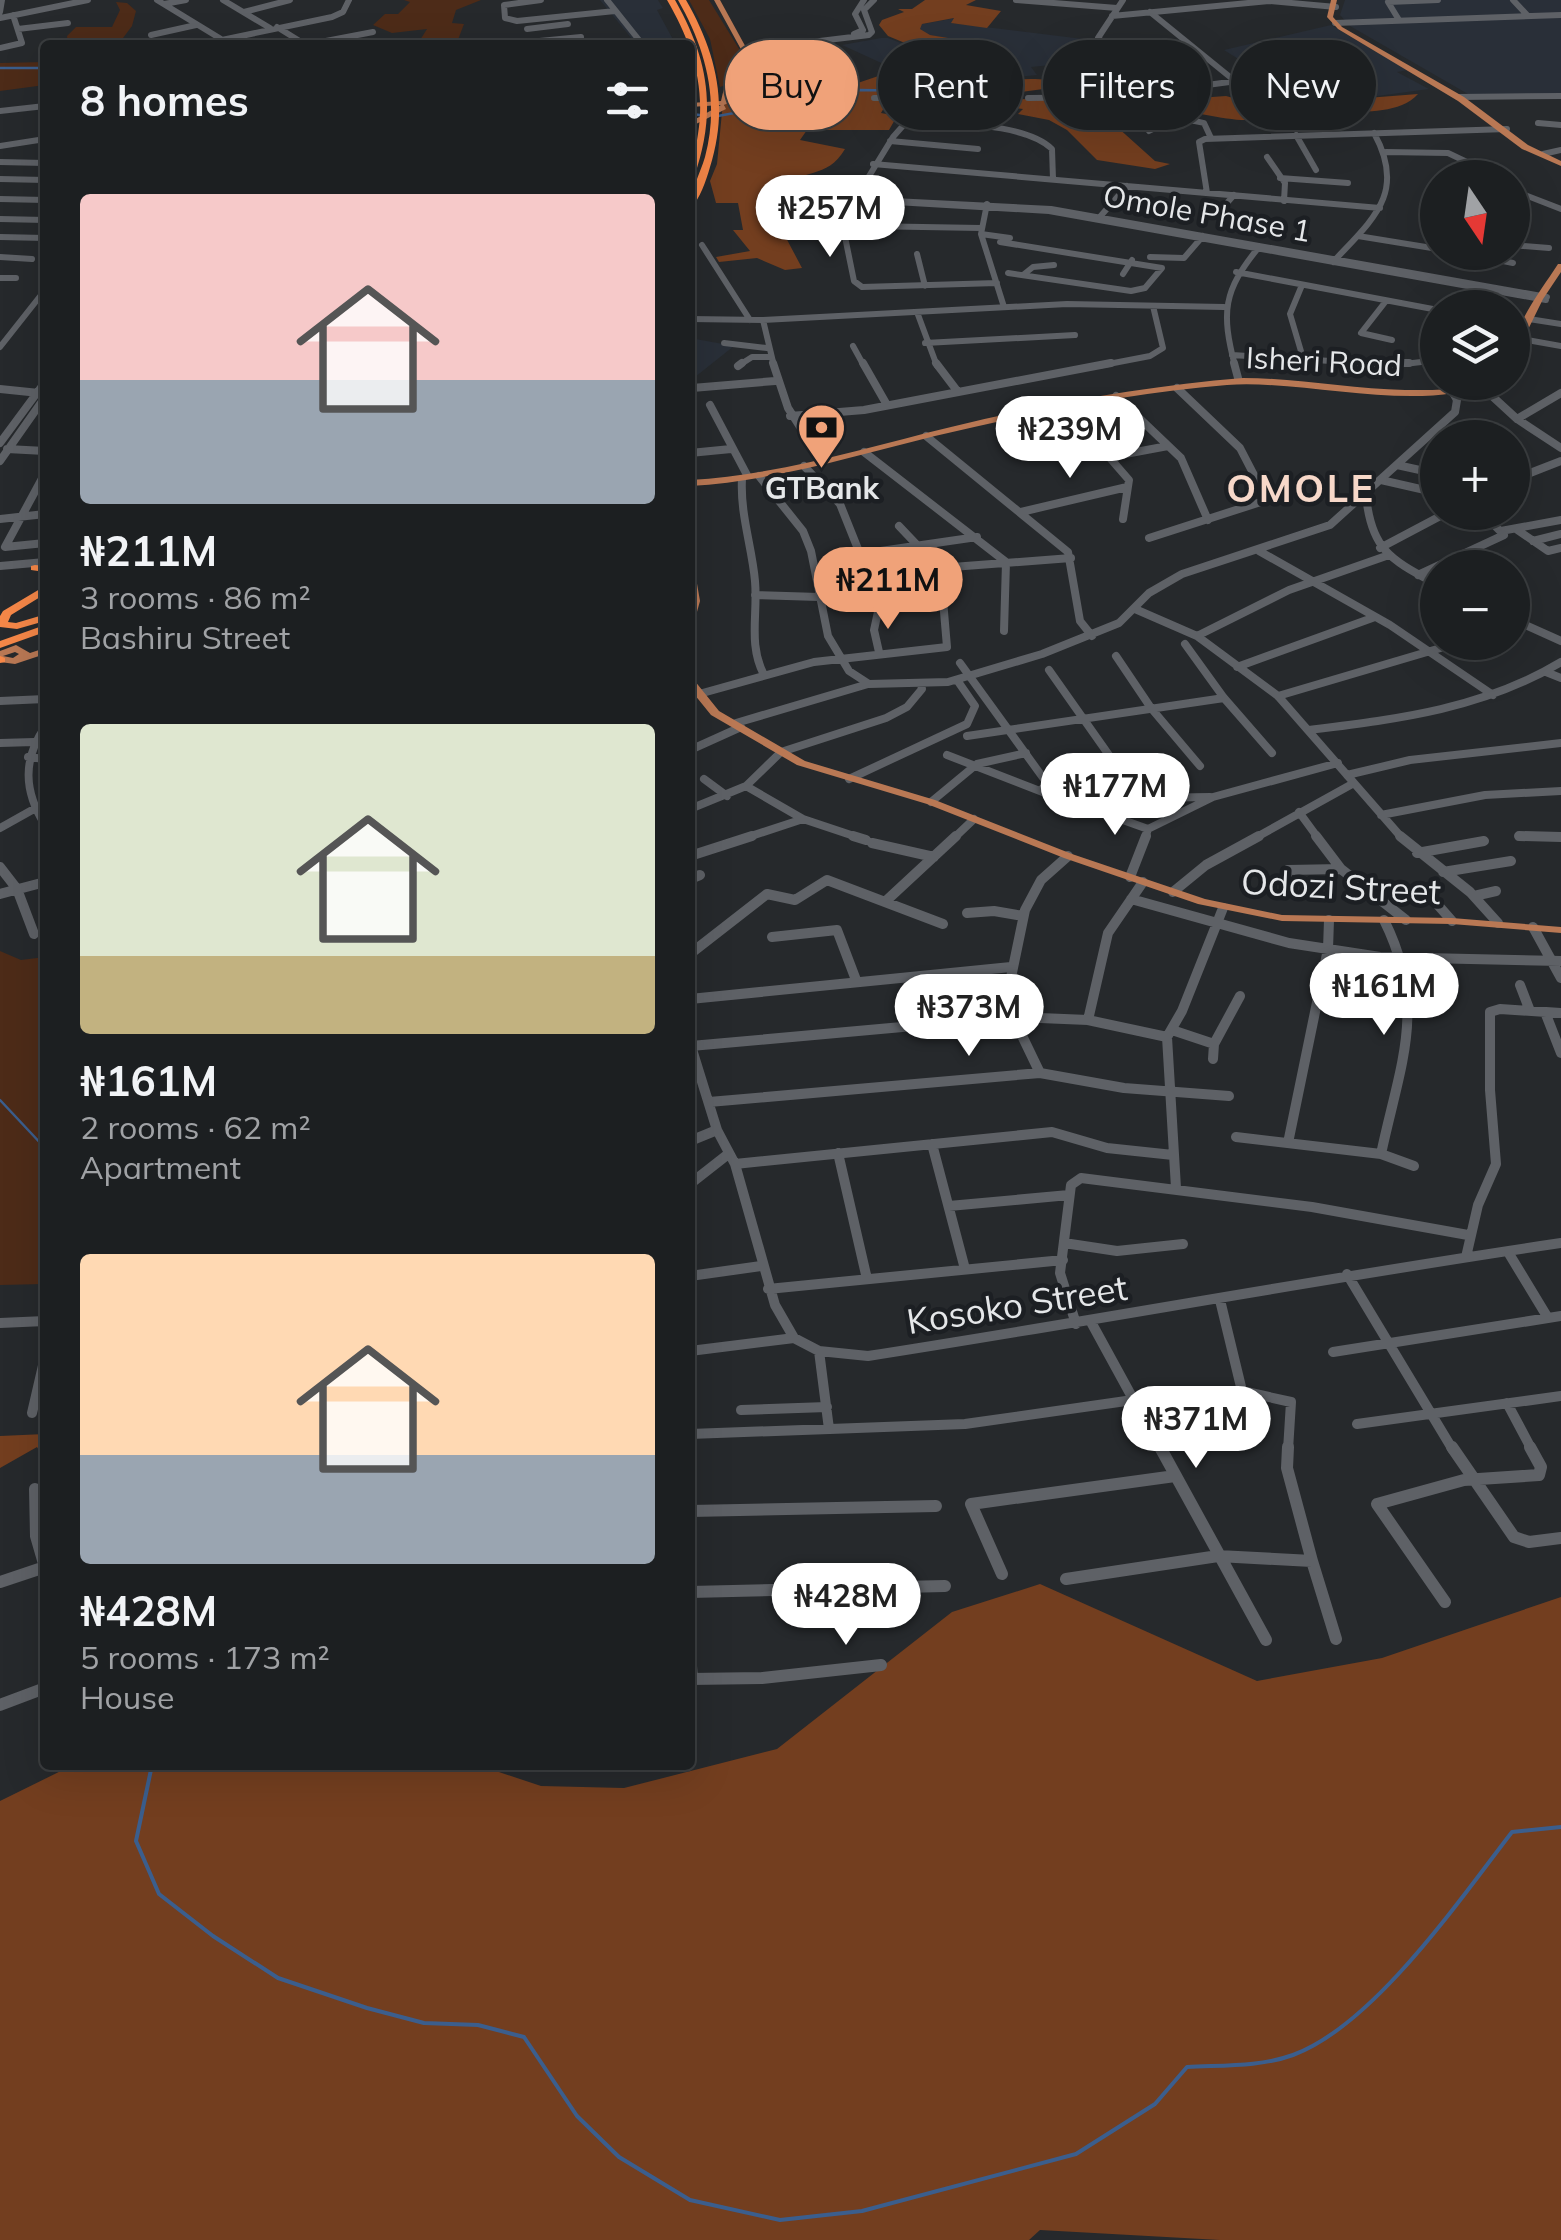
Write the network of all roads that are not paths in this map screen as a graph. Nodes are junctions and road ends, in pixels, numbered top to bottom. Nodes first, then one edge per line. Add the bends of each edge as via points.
1 (2, 0) edge
2 (88, 0) edge
3 (156, 0) edge
4 (186, 0) edge
5 (224, 0) edge
6 (290, 0) edge
7 (349, 0) edge
8 (541, 0) edge
9 (606, 0) edge
10 (671, 0) edge
11 (682, 0) edge
12 (716, 0) edge
13 (726, 0) edge
14 (864, 0) edge
15 (874, 0) edge
16 (1016, 0) edge
17 (1122, 0) edge
18 (1174, 0) edge
19 (1438, 0) edge
20 (1512, 0) edge
21 (68, 1) edge
22 (1283, 1) edge
23 (1231, 2) edge
24 (1335, 3) edge
25 (164, 4) junction
26 (1117, 8) junction
27 (616, 10) junction
28 (1173, 10) junction
29 (244, 12) junction
30 (1150, 12) junction
31 (0, 15) edge
32 (1561, 15) edge
33 (13, 16) junction
34 (1112, 16) junction
35 (1528, 16) junction
36 (561, 17) junction
37 (1399, 20) junction
38 (1336, 22) junction
39 (68, 23) dead end
40 (568, 24) junction
41 (198, 25) junction
42 (273, 27) junction
43 (18, 28) junction
44 (527, 28) dead end
45 (373, 32) dead end
46 (151, 35) dead end
47 (858, 36) junction
48 (581, 37) junction
49 (220, 39) junction
50 (216, 40) edge
51 (297, 40) edge
52 (332, 40) edge
53 (559, 40) edge
54 (583, 40) edge
55 (638, 40) edge
56 (690, 40) edge
57 (742, 40) edge
58 (744, 40) edge
59 (821, 40) edge
60 (1098, 40) edge
61 (0, 48) edge
62 (695, 50) edge
63 (1231, 76) edge
64 (1231, 82) edge
65 (725, 96) edge
66 (1561, 97) edge
67 (874, 98) dead end
68 (878, 98) edge
69 (1028, 98) dead end
70 (1467, 98) junction
71 (724, 103) junction
72 (695, 104) edge
73 (40, 107) edge
74 (1, 115) edge
75 (695, 122) edge
76 (1538, 123) dead end
77 (1561, 125) edge
78 (1504, 129) junction
79 (900, 130) edge
80 (987, 130) edge
81 (1149, 131) dead end
82 (1374, 133) junction
83 (1296, 135) junction
84 (1211, 138) junction
85 (40, 140) edge
86 (701, 142) junction
87 (890, 142) junction
88 (0, 146) edge
89 (12, 146) junction
90 (40, 147) edge
91 (695, 147) edge
92 (978, 149) dead end
93 (1561, 150) edge
94 (1386, 152) junction
95 (1543, 154) junction
96 (695, 157) edge
97 (1267, 157) dead end
98 (1465, 160) edge
99 (4, 162) edge
100 (40, 163) edge
101 (1561, 163) edge
102 (873, 164) junction
103 (1316, 170) dead end
104 (1280, 178) junction
105 (1, 179) edge
106 (40, 180) edge
107 (1052, 180) junction
108 (1348, 182) dead end
109 (1127, 186) junction
110 (695, 193) edge
111 (1207, 193) junction
112 (1234, 195) junction
113 (1530, 197) edge
114 (0, 199) edge
115 (855, 199) junction
116 (18, 200) junction
117 (40, 200) edge
118 (1284, 200) junction
119 (986, 206) junction
120 (1380, 208) junction
121 (1561, 210) edge
122 (1219, 212) dead end
123 (1099, 219) junction
124 (1, 220) edge
125 (40, 220) edge
126 (981, 231) junction
127 (1358, 236) junction
128 (0, 237) edge
129 (1202, 237) junction
130 (40, 238) edge
131 (1000, 242) dead end
132 (702, 244) dead end
133 (1420, 245) edge
134 (1530, 246) edge
135 (1259, 247) junction
136 (1549, 248) dead end
137 (917, 254) dead end
138 (0, 257) edge
139 (32, 259) dead end
140 (1132, 260) junction
141 (1334, 261) junction
142 (1054, 265) dead end
143 (1561, 266) edge
144 (1236, 272) junction
145 (1008, 273) dead end
146 (1123, 274) dead end
147 (1023, 275) junction
148 (1561, 276) edge
149 (0, 278) edge
150 (16, 278) dead end
151 (1042, 278) junction
152 (997, 283) junction
153 (1084, 284) junction
154 (1302, 285) junction
155 (926, 286) junction
156 (1036, 286) dead end
157 (40, 296) edge
158 (1543, 298) junction
159 (1386, 301) junction
160 (1066, 304) junction
161 (1153, 306) junction
162 (1004, 307) junction
163 (1224, 307) junction
164 (1420, 307) edge
165 (916, 312) junction
166 (695, 319) edge
167 (750, 320) junction
168 (762, 320) junction
169 (1532, 320) junction
170 (1530, 323) edge
171 (1561, 324) edge
172 (1530, 328) edge
173 (1076, 335) dead end
174 (1392, 340) dead end
175 (1530, 341) edge
176 (724, 343) dead end
177 (926, 343) junction
178 (854, 346) dead end
179 (1561, 346) edge
180 (0, 347) edge
181 (768, 352) junction
182 (1232, 354) junction
183 (1303, 358) junction
184 (1420, 362) edge
185 (738, 366) dead end
186 (1238, 378) junction
187 (775, 381) junction
188 (1420, 387) edge
189 (1420, 387) edge
190 (695, 388) edge
191 (1178, 388) junction
192 (0, 389) edge
193 (958, 392) junction
194 (1561, 394) edge
195 (40, 395) edge
196 (1116, 396) junction
197 (40, 398) edge
198 (1456, 400) edge
199 (1498, 400) edge
200 (1548, 402) junction
201 (710, 406) dead end
202 (887, 406) junction
203 (1561, 406) edge
204 (1021, 412) junction
205 (790, 416) junction
206 (1517, 418) junction
207 (975, 422) junction
208 (926, 436) junction
209 (1559, 444) edge
210 (4, 446) edge
211 (1168, 446) junction
212 (731, 449) junction
213 (40, 450) edge
214 (864, 452) junction
215 (695, 453) edge
216 (820, 458) junction
217 (0, 459) edge
218 (1561, 461) edge
219 (1397, 465) junction
220 (804, 466) junction
221 (1420, 470) edge
222 (1530, 472) edge
223 (758, 476) junction
224 (741, 477) junction
225 (1382, 480) junction
226 (40, 482) edge
227 (695, 482) edge
228 (1127, 488) junction
229 (1420, 489) edge
230 (1366, 495) junction
231 (1021, 512) junction
232 (40, 514) edge
233 (21, 516) junction
234 (0, 519) edge
235 (1123, 519) dead end
236 (1208, 520) junction
237 (1561, 520) edge
238 (1546, 523) junction
239 (899, 526) dead end
240 (1530, 526) edge
241 (1420, 527) edge
242 (1508, 530) edge
243 (1517, 530) edge
244 (1501, 531) joint
245 (1561, 534) edge
246 (977, 537) junction
247 (1149, 538) dead end
248 (1533, 541) junction
249 (40, 544) edge
250 (917, 546) junction
251 (1380, 548) junction
252 (1557, 550) edge
253 (1259, 551) junction
254 (860, 554) junction
255 (1389, 555) junction
256 (1072, 558) junction
257 (1006, 562) junction
258 (1552, 564) dead end
259 (40, 566) edge
260 (0, 567) edge
261 (936, 569) junction
262 (872, 573) junction
263 (1418, 574) joint
264 (1313, 582) junction
265 (40, 590) edge
266 (40, 590) edge
267 (755, 595) junction
268 (819, 597) junction
269 (1135, 609) junction
270 (0, 614) edge
271 (1375, 617) junction
272 (40, 622) edge
273 (40, 622) edge
274 (40, 624) edge
275 (1530, 628) edge
276 (1004, 631) dead end
277 (0, 634) edge
278 (26, 636) junction
279 (1092, 636) junction
280 (1196, 636) junction
281 (1561, 642) edge
282 (1185, 644) dead end
283 (0, 645) edge
284 (1420, 646) edge
285 (40, 650) edge
286 (879, 652) junction
287 (1420, 654) edge
288 (1116, 656) dead end
289 (8, 658) edge
290 (838, 658) junction
291 (1441, 660) edge
292 (1561, 662) edge
293 (960, 663) dead end
294 (1237, 667) junction
295 (1049, 670) dead end
296 (1546, 672) junction
297 (764, 675) junction
298 (972, 676) junction
299 (1561, 678) edge
300 (957, 680) junction
301 (869, 684) junction
302 (921, 684) junction
303 (1493, 695) junction
304 (1278, 696) junction
305 (1224, 698) junction
306 (40, 699) edge
307 (697, 699) edge
308 (0, 701) edge
309 (1152, 708) junction
310 (1084, 718) junction
311 (738, 725) junction
312 (1010, 729) junction
313 (1309, 730) junction
314 (40, 734) edge
315 (968, 736) dead end
316 (34, 742) junction
317 (1561, 743) edge
318 (0, 744) edge
319 (695, 747) edge
320 (781, 752) junction
321 (1026, 752) junction
322 (1272, 752) dead end
323 (948, 755) dead end
324 (28, 757) junction
325 (40, 758) edge
326 (1338, 763) junction
327 (976, 764) junction
328 (1200, 766) dead end
329 (1123, 775) dead end
330 (704, 779) dead end
331 (849, 779) junction
332 (1351, 779) junction
333 (746, 786) junction
334 (1040, 790) junction
335 (1561, 791) edge
336 (727, 796) junction
337 (1212, 797) junction
338 (931, 802) junction
339 (1076, 804) dead end
340 (695, 807) edge
341 (34, 809) junction
342 (1299, 812) junction
343 (1381, 815) junction
344 (40, 818) edge
345 (803, 819) junction
346 (974, 819) junction
347 (0, 828) edge
348 (1148, 829) junction
349 (1518, 836) dead end
350 (1561, 836) edge
351 (1484, 842) dead end
352 (1417, 853) junction
353 (695, 854) edge
354 (1068, 856) junction
355 (934, 857) junction
356 (1511, 862) dead end
357 (0, 867) edge
358 (1341, 868) junction
359 (1442, 872) junction
360 (1136, 880) junction
361 (40, 883) edge
362 (1286, 883) dead end
363 (17, 889) junction
364 (1496, 891) dead end
365 (1173, 892) junction
366 (0, 894) edge
367 (1430, 896) dead end
368 (1474, 896) junction
369 (1131, 899) junction
370 (887, 900) junction
371 (1223, 908) junction
372 (968, 913) dead end
373 (1024, 916) junction
374 (1329, 920) junction
375 (1384, 920) junction
376 (1406, 920) junction
377 (1452, 921) junction
378 (1216, 923) junction
379 (1498, 923) junction
380 (943, 924) dead end
381 (1532, 927) junction
382 (1561, 930) edge
383 (34, 934) dead end
384 (772, 937) dead end
385 (695, 950) edge
386 (1328, 950) junction
387 (1402, 957) junction
388 (1555, 962) edge
389 (1012, 967) junction
390 (1561, 978) edge
391 (856, 980) junction
392 (1520, 985) dead end
393 (1240, 996) dead end
394 (695, 998) edge
395 (1530, 1011) junction
396 (1546, 1012) junction
397 (1561, 1013) edge
398 (1012, 1017) junction
399 (1088, 1020) junction
400 (1170, 1033) junction
401 (695, 1044) edge
402 (1214, 1044) junction
403 (1561, 1053) edge
404 (1213, 1059) dead end
405 (695, 1060) edge
406 (1040, 1073) junction
407 (1171, 1092) junction
408 (1230, 1096) dead end
409 (708, 1102) junction
410 (716, 1130) junction
411 (1236, 1137) dead end
412 (695, 1139) edge
413 (1288, 1142) junction
414 (932, 1144) junction
415 (838, 1153) junction
416 (1380, 1154) junction
417 (1173, 1156) junction
418 (731, 1160) junction
419 (1414, 1166) dead end
420 (695, 1181) edge
421 (1176, 1188) junction
422 (1069, 1194) junction
423 (950, 1206) junction
424 (1468, 1236) junction
425 (1064, 1243) junction
426 (1184, 1244) dead end
427 (1561, 1244) edge
428 (1508, 1252) junction
429 (1466, 1257) junction
430 (1063, 1260) junction
431 (761, 1266) junction
432 (965, 1268) junction
433 (1347, 1274) junction
434 (695, 1275) edge
435 (867, 1279) junction
436 (768, 1289) junction
437 (1220, 1300) junction
438 (1555, 1317) edge
439 (40, 1321) edge
440 (0, 1322) edge
441 (1091, 1322) junction
442 (1076, 1324) junction
443 (794, 1338) junction
444 (1390, 1343) junction
445 (695, 1350) edge
446 (819, 1351) junction
447 (1332, 1352) dead end
448 (40, 1396) edge
449 (1561, 1396) edge
450 (1133, 1400) junction
451 (1507, 1403) junction
452 (827, 1407) junction
453 (741, 1410) dead end
454 (32, 1412) dead end
455 (1432, 1414) junction
456 (1357, 1424) dead end
457 (829, 1429) junction
458 (695, 1434) edge
459 (1174, 1476) junction
460 (1472, 1480) junction
461 (35, 1489) dead end
462 (936, 1506) dead end
463 (695, 1511) edge
464 (1561, 1538) edge
465 (40, 1550) edge
466 (1218, 1556) junction
467 (1312, 1561) junction
468 (40, 1569) edge
469 (1002, 1574) dead end
470 (1066, 1579) dead end
471 (0, 1582) edge
472 (946, 1586) dead end
473 (695, 1592) edge
474 (1444, 1602) dead end
475 (1336, 1639) dead end
476 (1266, 1640) dead end
477 (881, 1664) dead end
478 (695, 1679) edge
479 (40, 1689) edge
480 (4, 1699) edge

1 - 31 street
2 - 33 street
3 - 25 street
4 - 25 street
5 - 29 street
6 - 29 street
7 - 42 street via 339,15
8 - 36 street via 504,6 505,18
9 - 27 street
10 - 56 highway
11 - 110 highway via 710,58 716,88 716,136
12 - 57 main road
13 - 58 main road
14 - 47 street via 855,14 863,30
15 - 47 street via 864,14 872,32
16 - 26 street
17 - 26 street
18 - 28 street
19 - 37 street via 1388,2
20 - 35 street
21 - 31 street
22 - 23 street
22 - 24 street
23 - 28 street
24 - 38 main road
25 - 41 street
26 - 34 street
27 - 36 street
27 - 55 street
28 - 30 street
29 - 42 street
30 - 34 street
30 - 63 street
31 - 33 street
32 - 35 street
33 - 43 street
34 - 60 street
35 - 37 street
36 - 40 street
37 - 38 street
38 - 70 main road
39 - 43 street
40 - 44 street
40 - 48 street
41 - 46 street
41 - 49 street
42 - 49 street
42 - 51 street
43 - 61 street via 22,44
45 - 52 street
47 - 59 street
48 - 53 street
48 - 54 street
49 - 50 street
62 - 86 highway via 704,89
64 - 69 street via 1117,97
65 - 71 main road
66 - 70 street
66 - 70 street
67 - 68 street
70 - 78 main road
71 - 72 main road
71 - 75 main road
73 - 74 street
76 - 77 street
78 - 82 street
78 - 95 main road
78 - 101 main road
79 - 87 street
80 - 107 street via 1034,136 1052,149
81 - 84 street via 1196,120
82 - 83 street
82 - 94 street
83 - 84 street
83 - 103 street
84 - 111 street via 1199,142
85 - 89 street
86 - 91 highway
86 - 96 highway
87 - 92 street
87 - 102 street
88 - 89 street
89 - 90 street
89 - 99 street
93 - 95 street
94 - 98 street via 1456,154
94 - 120 street via 1392,176
95 - 101 main road
97 - 104 street
99 - 100 street
99 - 105 street
102 - 107 street
102 - 115 street
104 - 108 street
104 - 118 street
105 - 106 street
107 - 109 street
109 - 111 street
109 - 123 street
111 - 112 street
112 - 118 street
112 - 122 street
113 - 121 street
114 - 116 street
115 - 115 street via 794,196
115 - 119 street
116 - 117 street
116 - 124 street
118 - 120 street
119 - 123 street
119 - 126 street
120 - 127 street
123 - 129 street
124 - 125 street
126 - 129 street via 1173,260 1184,258
126 - 152 street
126 - 155 street via 846,230 859,286
127 - 133 street
127 - 141 street
128 - 130 street
129 - 135 street
131 - 140 street
132 - 167 street
134 - 136 street
135 - 141 street
135 - 144 street
137 - 155 street
138 - 139 street
140 - 146 street
140 - 153 street via 1162,268 1145,288 1132,291
141 - 158 street
142 - 147 street
143 - 158 main road
144 - 154 street
144 - 163 street
145 - 147 street
147 - 151 street
148 - 158 main road
149 - 150 street
151 - 153 street
151 - 156 street
152 - 155 street
152 - 162 street
153 - 160 street
154 - 159 street
154 - 183 street via 1290,314
157 - 180 street
158 - 169 main road
159 - 164 street
159 - 174 street via 1360,333
160 - 161 street
160 - 162 street
161 - 163 street
161 - 193 street via 1162,348 1155,354
162 - 165 street
163 - 182 street
165 - 168 street
165 - 177 street
166 - 167 street
167 - 168 street
168 - 181 street
169 - 170 main road
169 - 171 street
169 - 172 main road
173 - 177 street
175 - 179 street
176 - 181 street
177 - 193 street
178 - 202 street
181 - 185 street
181 - 187 street
182 - 183 street
182 - 186 street
183 - 184 street
186 - 188 main road, Isheri Road
186 - 204 main road, Isheri Road
187 - 190 street
187 - 205 street
189 - 191 main road, Isheri Road via 1269,380
191 - 196 main road, Isheri Road
191 - 236 street via 1240,448 1267,498
192 - 195 street
193 - 202 street
194 - 200 street
196 - 204 main road, Isheri Road
196 - 211 street
197 - 210 street
198 - 219 street via 1455,412
199 - 206 street
200 - 203 street
200 - 206 street
201 - 212 street
202 - 205 street
204 - 207 main road, Isheri Road
205 - 216 street
206 - 209 street
207 - 208 main road, Isheri Road
207 - 216 main road, Isheri Road
208 - 214 main road, Isheri Road
208 - 231 street
210 - 213 street
210 - 217 street
211 - 228 street via 1109,457 1127,475
211 - 236 street via 1184,464
212 - 215 street
212 - 224 street
214 - 220 main road, Isheri Road
214 - 246 street
216 - 224 main road, Isheri Road
218 - 222 street
219 - 221 street
219 - 225 street
220 - 223 main road, Isheri Road
220 - 254 street via 840,504
223 - 224 main road, Isheri Road
223 - 268 street via 804,532
224 - 227 main road, Isheri Road
224 - 267 street via 739,509
225 - 229 street
225 - 230 street
226 - 233 street
228 - 231 street
228 - 235 street
230 - 251 street via 1368,528
230 - 253 street via 1330,526
231 - 256 street
232 - 233 street
233 - 234 street
233 - 249 street via 5,548
236 - 247 street
237 - 238 street
238 - 240 street
238 - 245 street
239 - 250 street
241 - 251 street
242 - 244 street
243 - 248 street
244 - 263 street via 1503,536
245 - 248 street
246 - 250 street
246 - 257 street
248 - 252 street
250 - 254 street
251 - 255 street
252 - 258 street
253 - 264 street
253 - 269 street via 1171,579
254 - 262 street
255 - 263 street
255 - 264 street
256 - 257 street
256 - 279 street via 1080,620
257 - 261 street
257 - 276 street
259 - 260 street
261 - 262 street
261 - 286 street via 949,646
262 - 286 street via 884,594 874,630
264 - 271 street
264 - 280 street
265 - 270 highway
266 - 272 highway via 1,624
267 - 268 street
267 - 297 street via 753,658
268 - 290 street
269 - 279 street
269 - 280 street
271 - 284 street
271 - 294 street
273 - 277 highway
274 - 278 highway
275 - 281 street
278 - 283 highway
278 - 289 highway
279 - 298 street
280 - 294 street
282 - 305 street
285 - 289 main road
286 - 290 street
287 - 304 street
288 - 309 street
290 - 297 street
290 - 301 street
291 - 303 street
292 - 296 street
293 - 298 street
294 - 304 street
295 - 310 street
296 - 299 street
296 - 303 street
297 - 307 street
298 - 300 street
298 - 312 street
300 - 302 street
300 - 331 street via 975,706 967,724
301 - 302 street
301 - 311 street
302 - 320 street via 907,706 886,718
303 - 313 street via 1437,713
304 - 313 street
305 - 309 street
305 - 322 street
306 - 308 street
307 - 311 main road, Odozi Street
309 - 310 street
309 - 328 street
310 - 312 street
310 - 329 street
311 - 319 street
311 - 320 main road, Odozi Street
312 - 315 street
312 - 321 street
313 - 326 street
314 - 316 street
316 - 318 street
316 - 324 street
317 - 332 street via 1410,760
320 - 331 main road, Odozi Street
320 - 333 street
321 - 327 street
321 - 334 street via 1048,786
323 - 327 street
324 - 325 street
324 - 341 street
326 - 332 street
326 - 337 street
327 - 334 street
327 - 338 street
330 - 336 street
331 - 338 main road, Odozi Street
332 - 342 street
332 - 343 street
333 - 336 street
333 - 345 street
334 - 339 street
335 - 343 street via 1485,795
336 - 340 street
337 - 348 street
337 - 348 street via 1094,808
338 - 346 main road, Odozi Street
341 - 344 street
341 - 347 street
342 - 358 street
342 - 365 street via 1206,864
343 - 352 street
345 - 353 street
345 - 355 street
346 - 354 main road, Odozi Street
346 - 355 street
348 - 360 street
349 - 350 street
351 - 352 street
352 - 359 street
354 - 360 main road, Odozi Street
354 - 373 street via 1041,880
355 - 370 street
356 - 359 street
357 - 363 street
358 - 362 street via 1288,870
358 - 376 street
359 - 368 street
360 - 365 main road, Odozi Street
360 - 369 street
361 - 363 street
363 - 366 street
363 - 383 street
364 - 368 street
365 - 371 main road, Odozi Street
367 - 377 street
368 - 379 street
369 - 378 street
369 - 399 street via 1108,932
370 - 380 street
370 - 385 street via 834,880 819,882 795,900 767,894
371 - 374 main road, Odozi Street
371 - 378 street
372 - 373 street
373 - 389 street
374 - 375 main road, Odozi Street
374 - 386 street
375 - 376 main road, Odozi Street
375 - 387 street
376 - 377 main road, Odozi Street
377 - 379 main road, Odozi Street
378 - 386 street
378 - 400 street
379 - 381 main road, Odozi Street
381 - 382 main road, Odozi Street
381 - 388 street
384 - 391 street via 838,930
386 - 387 street
386 - 413 street
387 - 388 street
387 - 416 street via 1408,1014
388 - 390 street
389 - 391 street
389 - 398 street
391 - 394 street
392 - 395 street
393 - 402 street
395 - 396 street
395 - 424 street via 1490,1012 1496,1164
396 - 397 street
396 - 403 street
398 - 399 street
398 - 401 street
398 - 406 street
399 - 400 street
400 - 402 street
400 - 407 street
402 - 404 street
405 - 409 street
406 - 407 street
406 - 409 street
407 - 408 street
407 - 417 street
409 - 410 street
410 - 412 street
410 - 418 street
411 - 413 street
413 - 416 street
414 - 415 street
414 - 417 street via 1063,1132 1108,1148
414 - 423 street
415 - 418 street
415 - 435 street
416 - 419 street
417 - 421 street
418 - 420 street
418 - 431 street
421 - 422 street via 1081,1178
421 - 424 street
422 - 423 street
422 - 425 street
423 - 432 street
424 - 429 street
425 - 426 street via 1117,1252
425 - 430 street
427 - 428 street, Kosoko Street
428 - 429 street, Kosoko Street
428 - 438 street
429 - 433 street, Kosoko Street
430 - 432 street
430 - 442 street via 1060,1273
431 - 434 street
431 - 436 street
432 - 435 street
433 - 437 street, Kosoko Street
433 - 444 street
435 - 436 street
436 - 443 street
437 - 441 street, Kosoko Street
437 - 467 street via 1242,1391 1291,1402 1287,1468
438 - 444 street
439 - 440 street
441 - 442 street, Kosoko Street
441 - 450 street
442 - 446 street, Kosoko Street via 868,1356
443 - 445 street
443 - 446 street, Kosoko Street
444 - 447 street
444 - 455 street
446 - 452 street
448 - 454 street
449 - 451 street
450 - 457 street via 965,1424
450 - 459 street
451 - 455 street
451 - 460 street via 1542,1472
452 - 453 street
452 - 457 street
455 - 456 street
455 - 460 street
457 - 458 street
459 - 466 street
459 - 469 street via 972,1504
460 - 464 street via 1517,1541
460 - 474 street via 1377,1504
461 - 465 street
462 - 463 street
466 - 467 street
466 - 470 street
466 - 476 street
467 - 475 street
468 - 471 street
472 - 473 street
477 - 478 street
479 - 480 street

